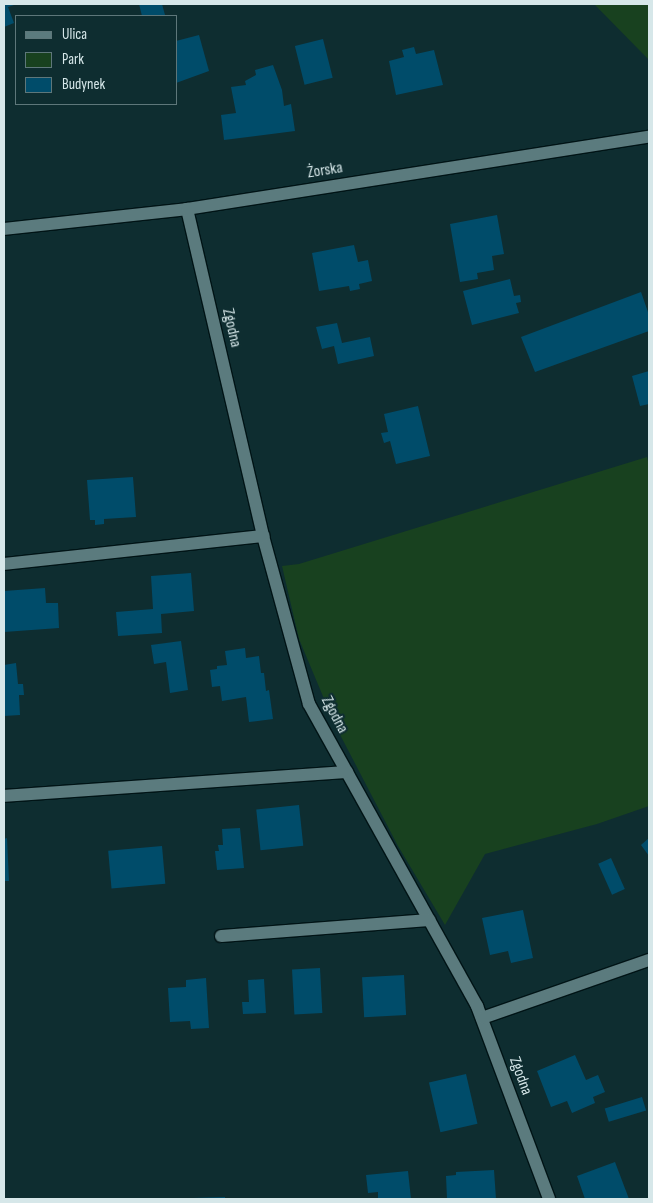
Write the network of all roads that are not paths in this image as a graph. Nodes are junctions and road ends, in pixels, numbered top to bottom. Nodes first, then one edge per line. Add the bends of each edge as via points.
1 (649, 137) edge
2 (187, 209) junction
3 (4, 229) edge
4 (263, 536) junction
5 (4, 564) edge
6 (346, 772) junction
7 (4, 796) edge
8 (429, 920) junction
9 (221, 936) dead end
10 (649, 960) edge
11 (482, 1018) junction
12 (549, 1199) edge

1 - 2 street, Żorska
2 - 3 street, Żorska
2 - 4 street, Zgodna
4 - 5 street
4 - 6 street, Zgodna via 309,704
6 - 7 street
6 - 8 street, Zgodna
8 - 9 street
8 - 11 street, Zgodna
10 - 11 street
11 - 12 street, Zgodna

